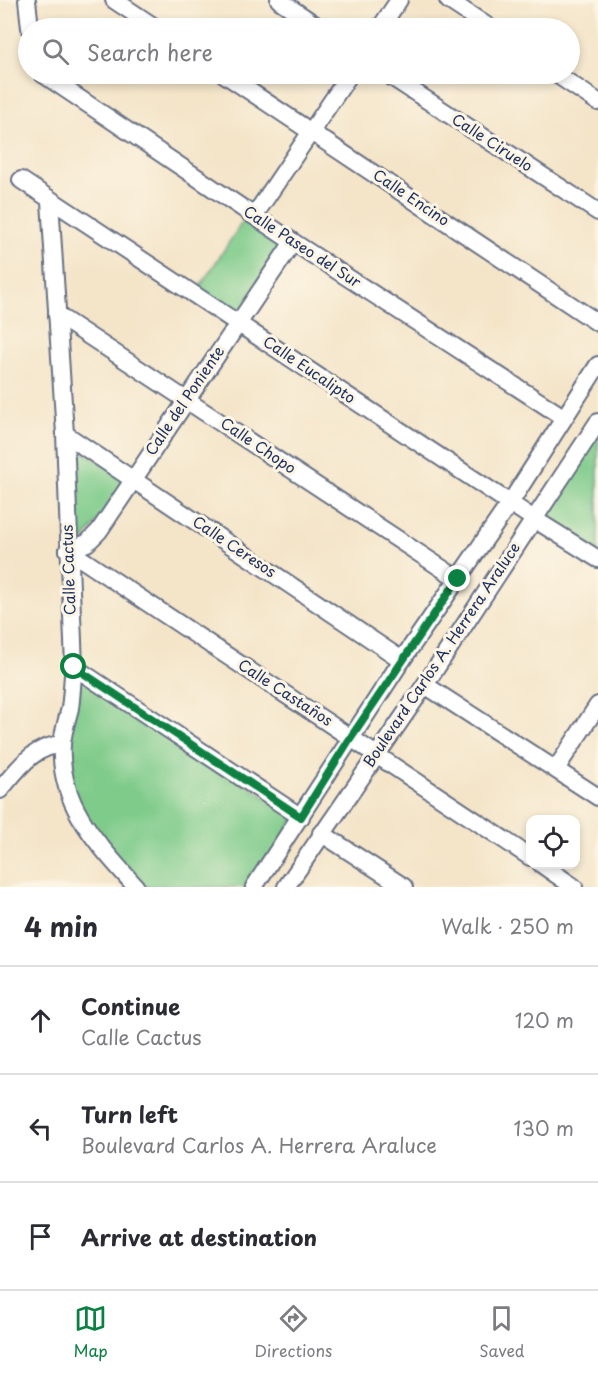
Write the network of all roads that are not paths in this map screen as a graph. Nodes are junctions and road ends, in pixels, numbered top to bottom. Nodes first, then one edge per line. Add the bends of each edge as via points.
1 (27, 0) edge
2 (114, 0) edge
3 (279, 0) edge
4 (399, 0) edge
5 (448, 0) edge
6 (29, 18) edge
7 (141, 18) edge
8 (305, 18) edge
9 (387, 18) edge
10 (475, 18) edge
11 (58, 84) edge
12 (239, 84) edge
13 (343, 84) edge
14 (402, 84) edge
15 (571, 84) edge
16 (598, 102) edge
17 (311, 132) junction
18 (21, 180) dead end
19 (50, 201) junction
20 (598, 212) edge
21 (254, 216) junction
22 (293, 242) junction
23 (57, 315) junction
24 (238, 322) junction
25 (598, 323) edge
26 (598, 365) edge
27 (186, 398) junction
28 (563, 417) junction
29 (598, 422) edge
30 (65, 434) junction
31 (133, 479) junction
32 (510, 503) junction
33 (534, 519) junction
34 (68, 550) junction
35 (598, 559) edge
36 (458, 579) junction
37 (402, 660) junction
38 (74, 667) junction
39 (425, 685) junction
40 (598, 705) edge
41 (351, 737) junction
42 (62, 744) junction
43 (376, 753) junction
44 (556, 770) junction
45 (0, 790) edge
46 (598, 797) edge
47 (301, 817) junction
48 (321, 833) junction
49 (526, 854) edge
50 (548, 869) edge
51 (136, 887) edge
52 (254, 887) edge
53 (286, 887) edge
54 (404, 887) edge
55 (574, 887) edge

1 - 6 street
2 - 7 street
3 - 8 street
4 - 9 street
5 - 10 street
11 - 21 street, Calle Paseo del Sur
12 - 17 street, Calle Encino
13 - 17 street
14 - 20 street, Calle Ciruelo
15 - 16 street
17 - 21 street
17 - 25 street, Calle Encino
18 - 19 street, Calle Eucalipto
19 - 23 street, Calle Cactus
19 - 24 street, Calle Eucalipto
21 - 22 street, Calle Paseo del Sur
22 - 24 street, Calle del Poniente
22 - 28 street, Calle Paseo del Sur
23 - 27 street, Calle Chopo
23 - 30 street, Calle Cactus
24 - 27 street, Calle del Poniente
24 - 32 street, Calle Eucalipto
26 - 28 street, Boulevard Carlos A. Herrera Araluce
27 - 31 street, Calle del Poniente
27 - 36 street, Calle Chopo
28 - 32 street, Boulevard Carlos A. Herrera Araluce
29 - 33 street, Boulevard Carlos A. Herrera Araluce
30 - 31 street, Calle Ceresos
30 - 34 street, Calle Cactus
31 - 34 street, Calle del Poniente via 99,531 87,543
31 - 37 street, Calle Ceresos
32 - 33 street, Calle Eucalipto
32 - 36 street, Boulevard Carlos A. Herrera Araluce
33 - 35 street, Calle Eucalipto
33 - 39 street, Boulevard Carlos A. Herrera Araluce
34 - 38 street, Calle Cactus
34 - 41 street, Calle Castaños
36 - 37 street, Boulevard Carlos A. Herrera Araluce
37 - 41 street, Boulevard Carlos A. Herrera Araluce
38 - 42 street, Calle Cactus
38 - 47 street
39 - 43 street, Boulevard Carlos A. Herrera Araluce
39 - 44 street
40 - 44 street
41 - 43 street, Calle Castaños
41 - 47 street, Boulevard Carlos A. Herrera Araluce
42 - 45 street via 29,756
42 - 51 street, Calle Cactus via 63,766 74,809 87,831
43 - 48 street, Boulevard Carlos A. Herrera Araluce
43 - 49 street, Calle Castaños
44 - 46 street
47 - 52 street, Boulevard Carlos A. Herrera Araluce
48 - 53 street, Boulevard Carlos A. Herrera Araluce
48 - 54 street
50 - 55 street

